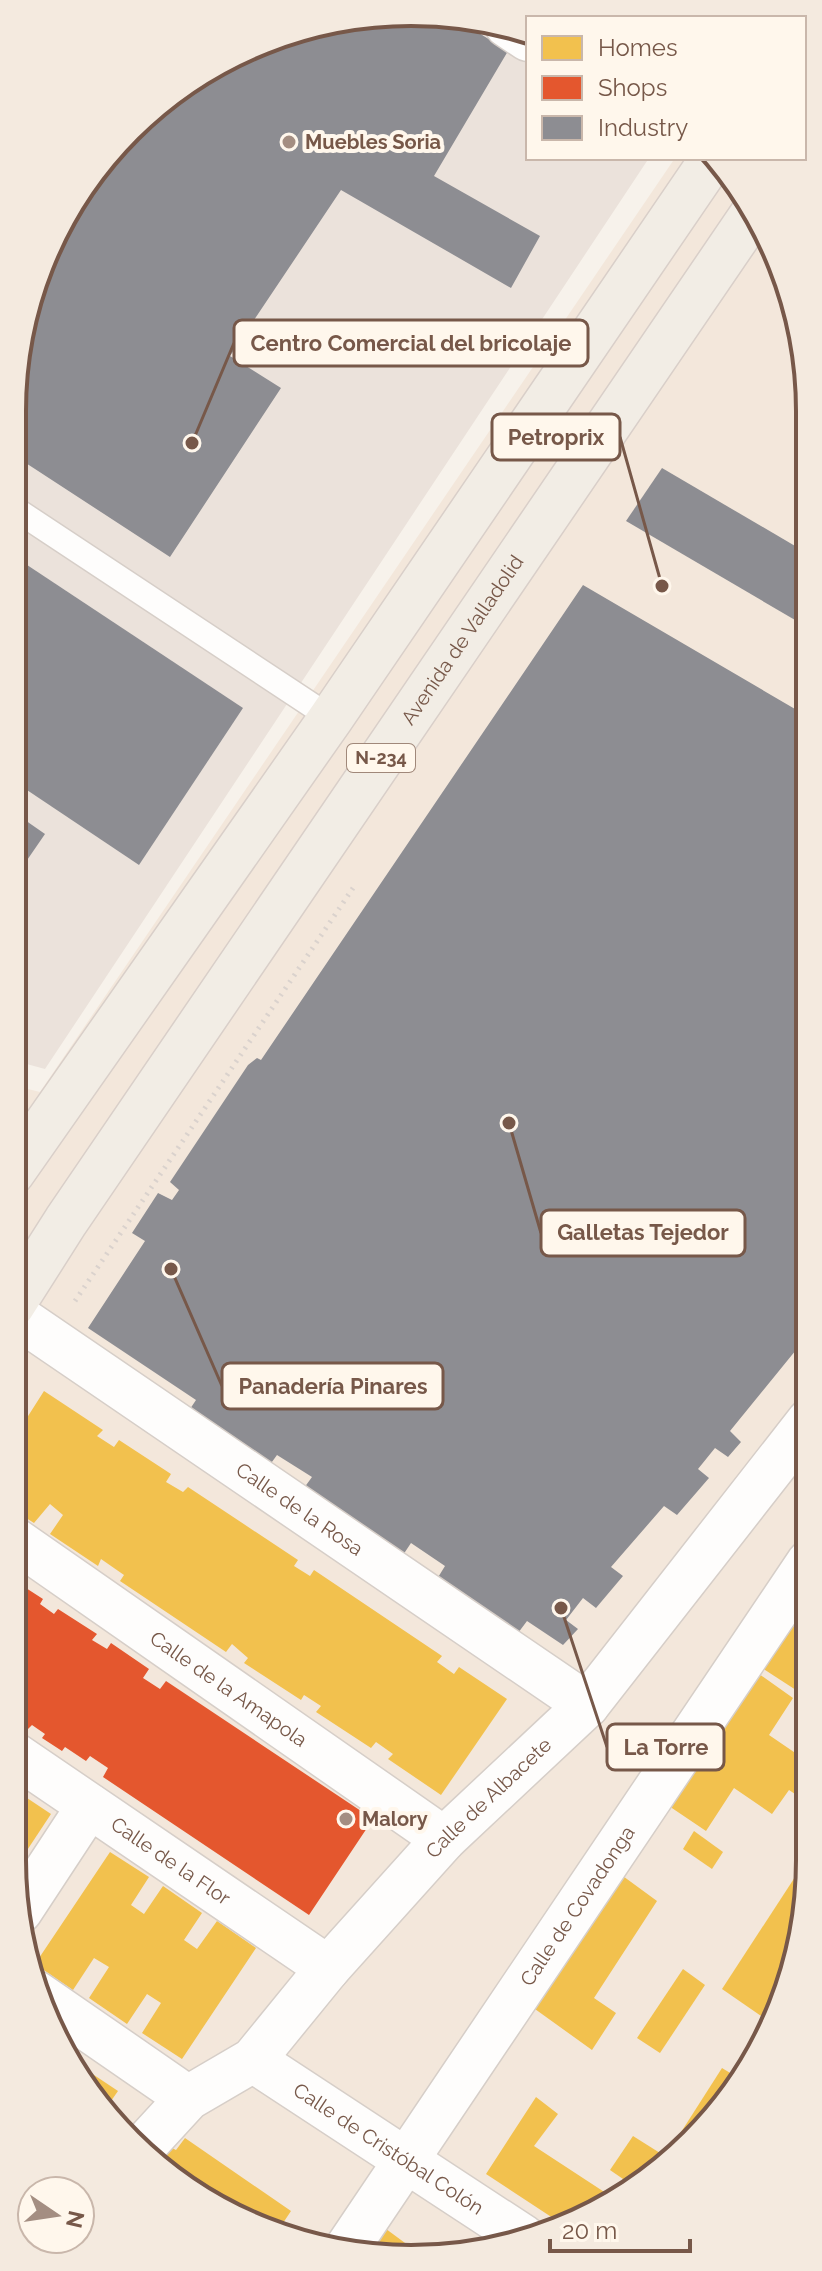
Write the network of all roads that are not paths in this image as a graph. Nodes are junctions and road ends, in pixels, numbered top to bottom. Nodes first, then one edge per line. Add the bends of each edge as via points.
1 (706, 164) edge
2 (746, 223) edge
3 (26, 516) edge
4 (331, 718) junction
5 (26, 1153) edge
6 (26, 1284) edge
7 (26, 1323) edge
8 (796, 1453) edge
9 (26, 1548) edge
10 (796, 1581) edge
11 (587, 1705) junction
12 (26, 1763) edge
13 (89, 1806) junction
14 (444, 1839) junction
15 (28, 1899) edge
16 (328, 1968) junction
17 (55, 2006) edge
18 (253, 2060) junction
19 (188, 2098) junction
20 (148, 2141) edge
21 (406, 2159) junction
22 (514, 2231) edge
23 (352, 2241) edge

1 - 4 main road, N-234
2 - 6 main road, Avenida de Valladolid / N-234
3 - 4 lane
4 - 5 main road, N-234
7 - 11 street, Calle de la Rosa
8 - 11 street, Calle de Albacete
9 - 14 street, Calle de la Amapola
10 - 21 street, Calle de Covadonga
11 - 14 street, Calle de Albacete
12 - 13 street, Calle de la Flor
13 - 15 street
13 - 16 street, Calle de la Flor
14 - 16 street, Calle de Albacete
16 - 18 street, Calle de Albacete
17 - 19 street
18 - 19 street, Calle de Albacete
18 - 21 street, Calle de Cristóbal Colón
19 - 20 street, Calle de Albacete
21 - 22 street, Calle de Cristóbal Colón
21 - 23 street, Calle de Covadonga

